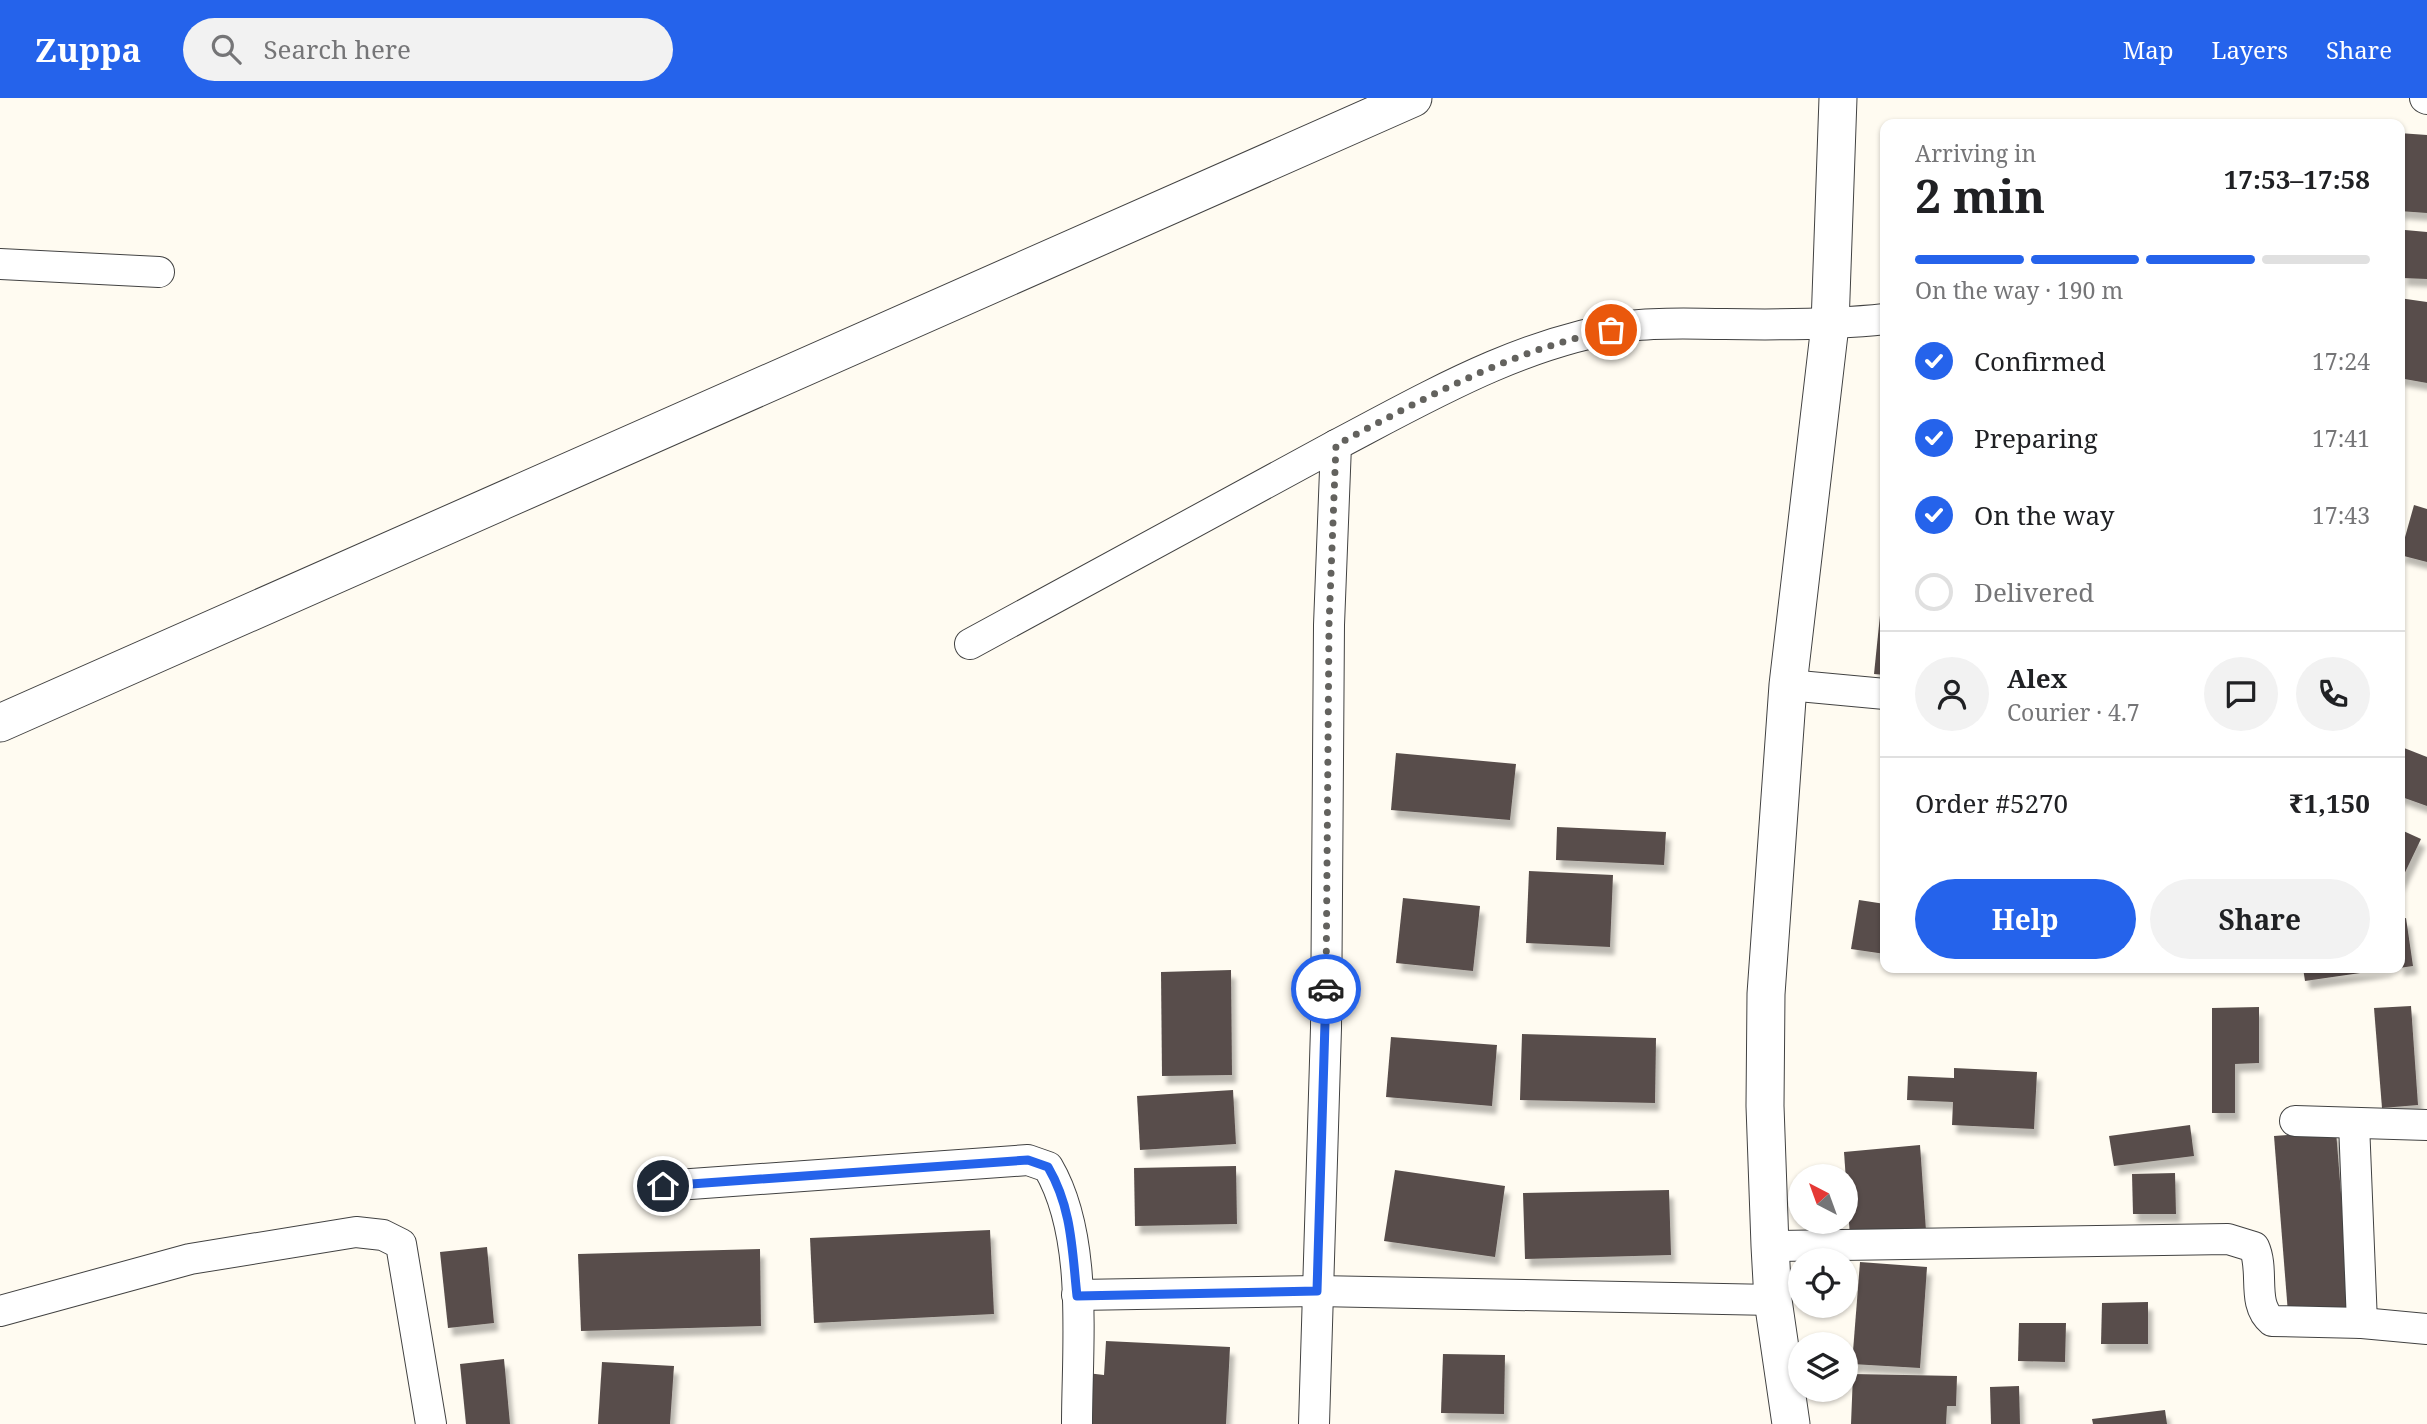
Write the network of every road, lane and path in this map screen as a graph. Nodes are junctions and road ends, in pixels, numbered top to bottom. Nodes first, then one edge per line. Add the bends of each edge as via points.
1 (1413, 98) edge
2 (1838, 98) edge
3 (0, 264) edge
4 (159, 272) dead end
5 (1880, 320) edge
6 (1830, 325) junction
7 (1336, 445) junction
8 (970, 644) dead end
9 (1788, 685) junction
10 (1880, 694) edge
11 (0, 723) edge
12 (2295, 1121) dead end
13 (2354, 1123) junction
14 (2427, 1125) edge
15 (663, 1186) dead end
16 (1770, 1246) junction
17 (1317, 1291) junction
18 (1077, 1296) junction
19 (1773, 1300) junction
20 (0, 1311) edge
21 (2362, 1323) junction
22 (2427, 1329) edge
23 (431, 1424) edge
24 (1077, 1424) edge
25 (1314, 1424) edge
26 (1791, 1424) edge

1 - 11 street
2 - 6 street
3 - 4 street
5 - 6 street
6 - 7 street via 1631,326 1571,338 1447,386
6 - 9 street
7 - 8 street
7 - 17 street
9 - 10 street
9 - 16 street via 1766,994
12 - 13 street
13 - 14 street
13 - 21 street
15 - 18 street via 1028,1160 1048,1167 1061,1190 1069,1215
16 - 19 street
16 - 21 street via 2228,1239 2254,1247 2259,1258 2260,1306 2272,1321
17 - 18 street
17 - 19 street
17 - 25 street
18 - 24 street
19 - 26 street
20 - 23 street via 190,1259 356,1232 383,1235 401,1244
21 - 22 street

